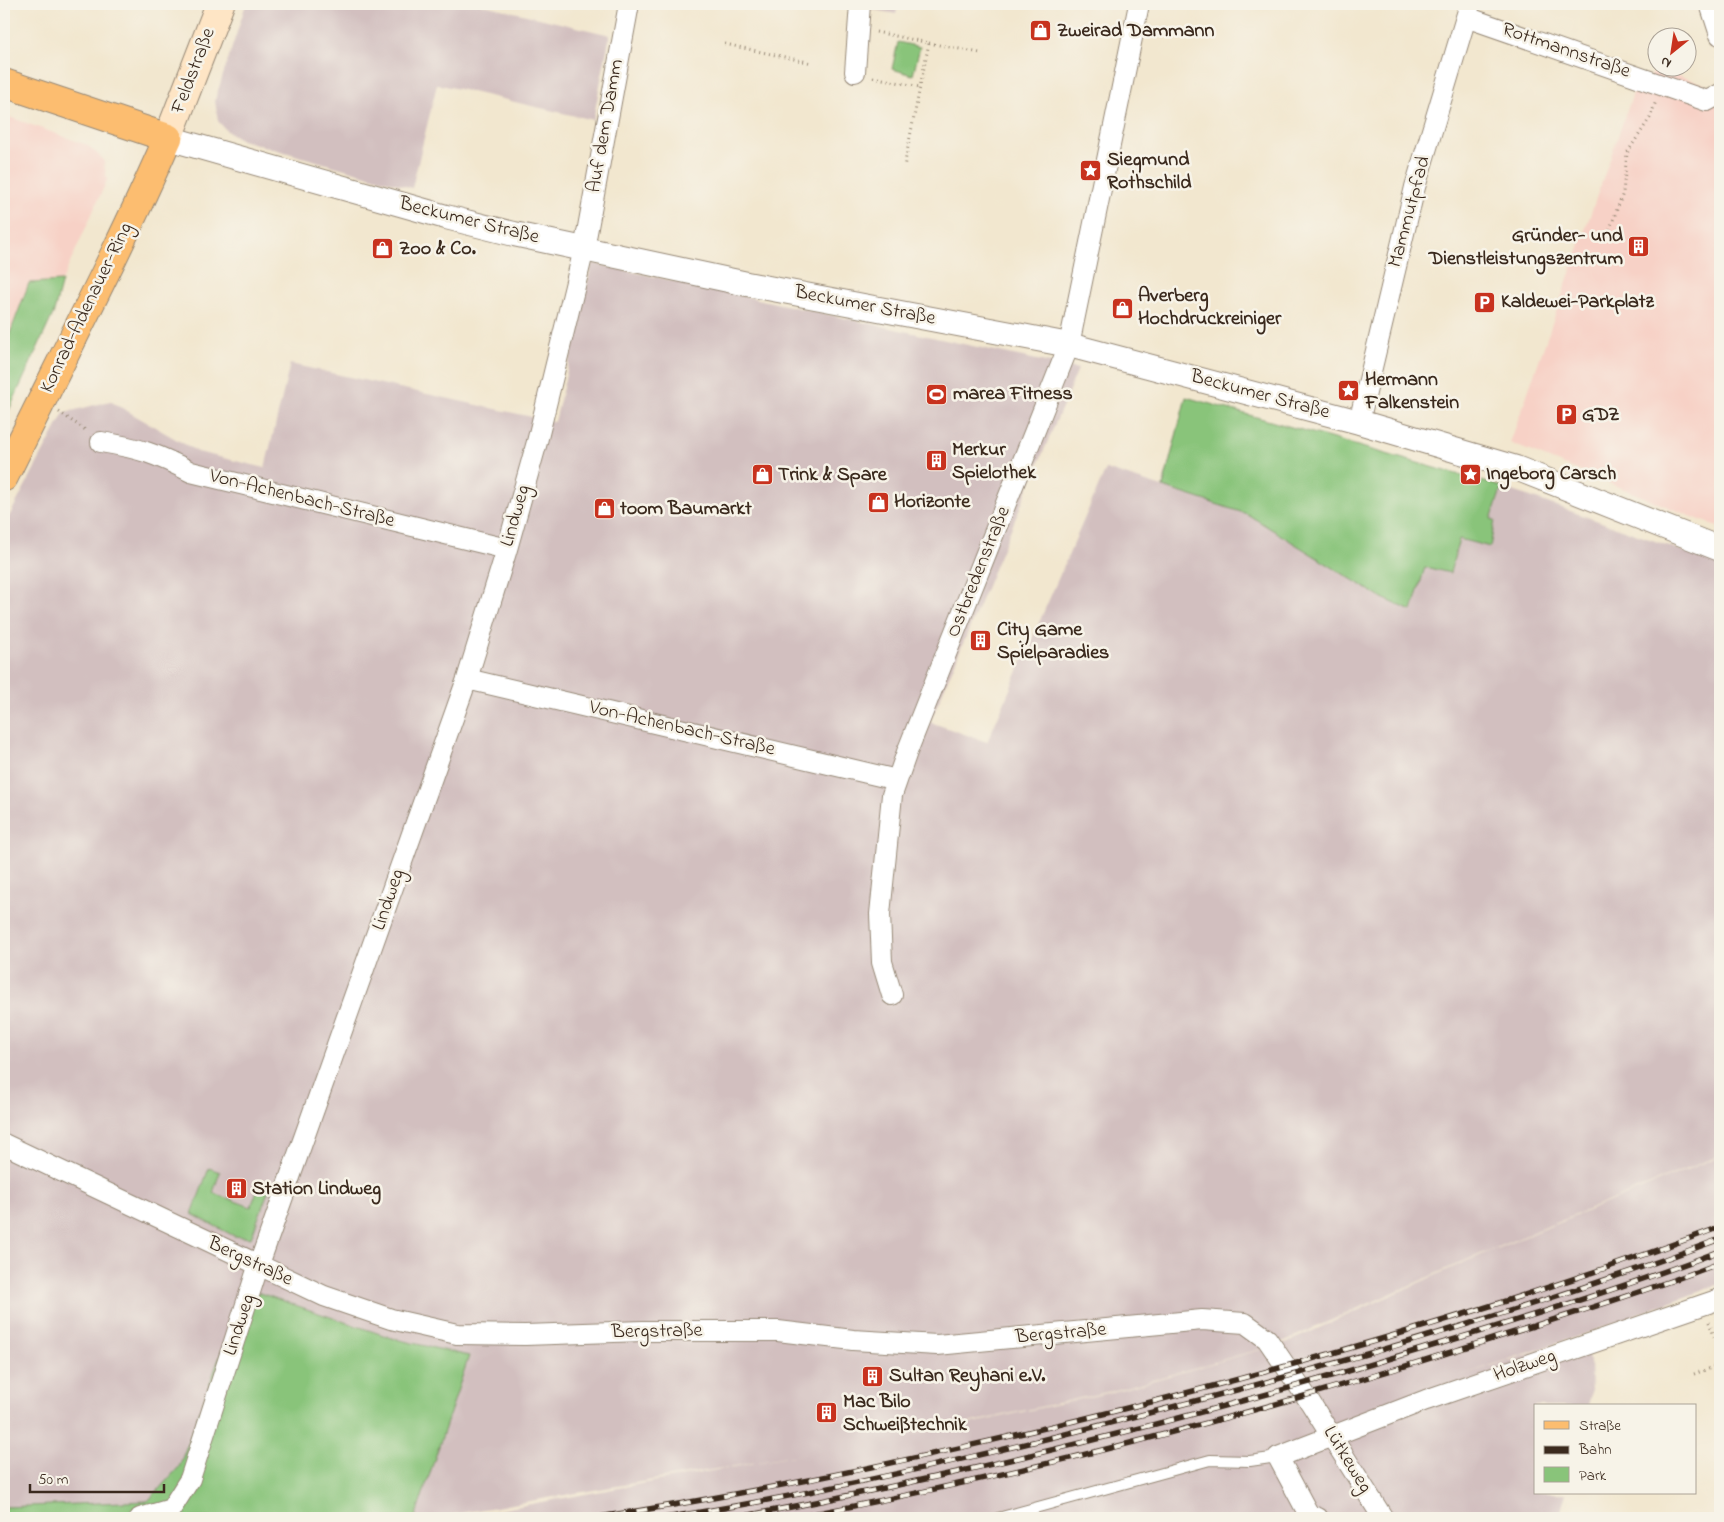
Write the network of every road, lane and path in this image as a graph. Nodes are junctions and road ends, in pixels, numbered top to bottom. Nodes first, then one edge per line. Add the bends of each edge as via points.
1 (220, 4) edge
2 (629, 4) edge
3 (860, 4) edge
4 (1139, 4) edge
5 (1710, 4) edge
6 (1468, 10) edge
7 (857, 28) junction
8 (1720, 35) edge
9 (929, 43) junction
10 (724, 44) dead end
11 (980, 54) dead end
12 (812, 63) dead end
13 (855, 72) joint
14 (4, 83) edge
15 (1663, 84) junction
16 (920, 87) junction
17 (1720, 94) edge
18 (168, 138) junction
19 (904, 167) dead end
20 (1608, 234) dead end
21 (584, 249) junction
22 (1069, 345) junction
23 (41, 402) junction
24 (1359, 422) junction
25 (101, 442) joint
26 (4, 477) edge
27 (507, 549) junction
28 (1720, 549) edge
29 (467, 679) junction
30 (897, 780) junction
31 (892, 995) dead end
32 (4, 1144) edge
33 (258, 1267) junction
34 (1712, 1302) edge
35 (1720, 1353) edge
36 (1720, 1365) edge
37 (1694, 1374) dead end
38 (1310, 1402) joint
39 (1330, 1435) junction
40 (1278, 1457) junction
41 (1311, 1517) edge
42 (140, 1518) edge
43 (998, 1518) edge
44 (1382, 1518) edge

1 - 18 main road, Feldstraße
2 - 21 street, Auf dem Damm
3 - 7 street
4 - 22 street, Ostbredenstraße
5 - 8 street
6 - 15 street, Rottmannstraße
6 - 24 street, Mammutpfad via 1415,187
7 - 9 path
7 - 13 street
9 - 11 path
9 - 16 path
10 - 12 path
13 - 16 path
14 - 18 main road, Beckumer Straße
15 - 17 street, Rottmannstraße via 1706,101
15 - 20 path via 1650,118 1627,153 1623,193
16 - 19 path
18 - 21 street, Beckumer Straße via 446,217
18 - 23 main road, Konrad-Adenauer-Ring via 127,229
21 - 22 street, Beckumer Straße via 747,284
21 - 27 street, Lindweg
22 - 24 street, Beckumer Straße
22 - 30 street, Ostbredenstraße
23 - 25 path
23 - 26 main road, Konrad-Adenauer-Ring
24 - 28 street, Beckumer Straße via 1516,468
25 - 27 street, Von-Achenbach-Straße via 159,455 191,472
27 - 29 street, Lindweg
29 - 30 street, Von-Achenbach-Straße
29 - 33 street, Lindweg
30 - 31 street, Ostbredenstraße via 892,795 880,928 882,962
32 - 33 street, Bergstraße
33 - 38 street, Bergstraße via 324,1296 391,1319 457,1334 778,1331 937,1345 1214,1319 1245,1324 1267,1339
33 - 42 street, Lindweg via 190,1480 171,1510
34 - 35 path
34 - 39 street, Holzweg
36 - 37 path
38 - 39 street, Lütkeweg
39 - 40 street, Holzweg
39 - 44 street, Lütkeweg
40 - 41 street
40 - 43 lane via 1250,1461 1210,1460

